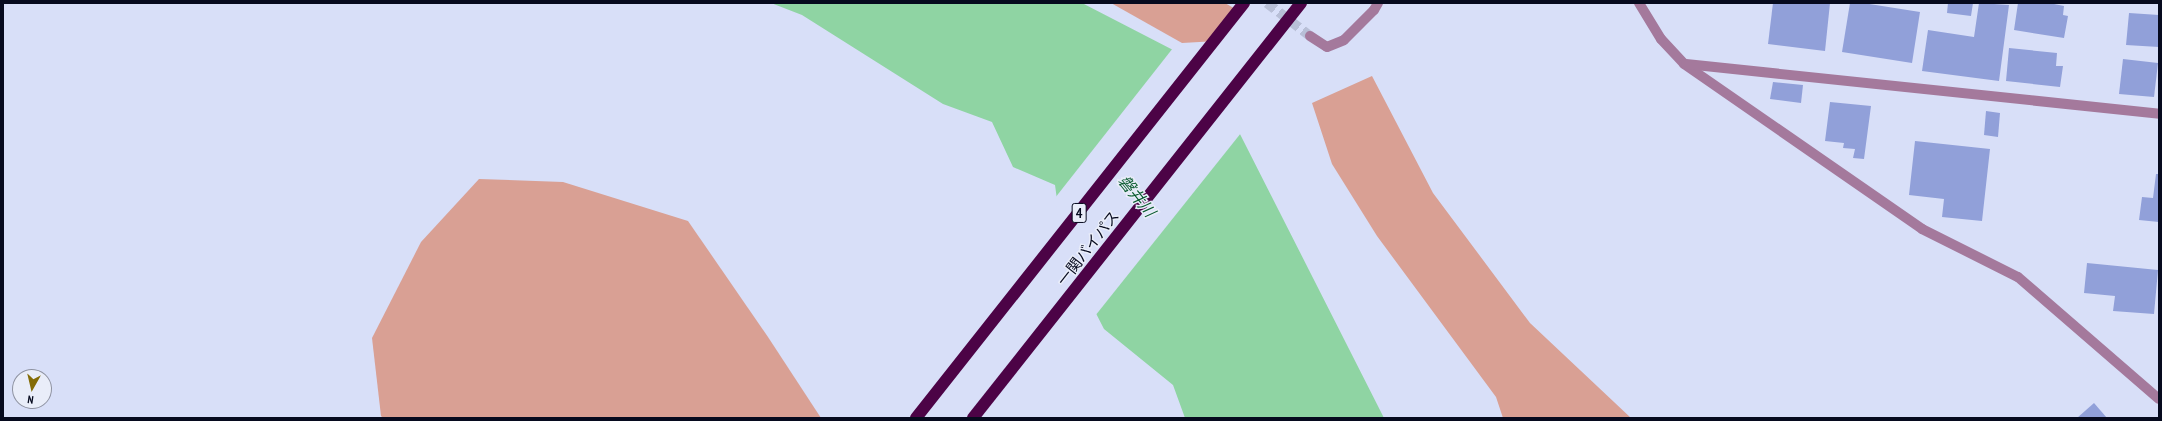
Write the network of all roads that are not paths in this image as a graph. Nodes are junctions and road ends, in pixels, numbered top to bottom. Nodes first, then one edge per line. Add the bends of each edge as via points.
1 (1301, 3) edge
2 (1378, 3) edge
3 (1639, 3) edge
4 (1243, 5) edge
5 (1310, 36) tunnel mouth
6 (1684, 64) junction
7 (2159, 114) edge
8 (2159, 398) edge
9 (916, 418) edge
10 (973, 418) edge

1 - 10 highway, 一関バイパス
2 - 5 street via 1344,40 1327,47
3 - 6 street via 1661,39
4 - 9 highway, 一関バイパス / 4
6 - 7 street
6 - 8 street via 1922,229 2018,277

